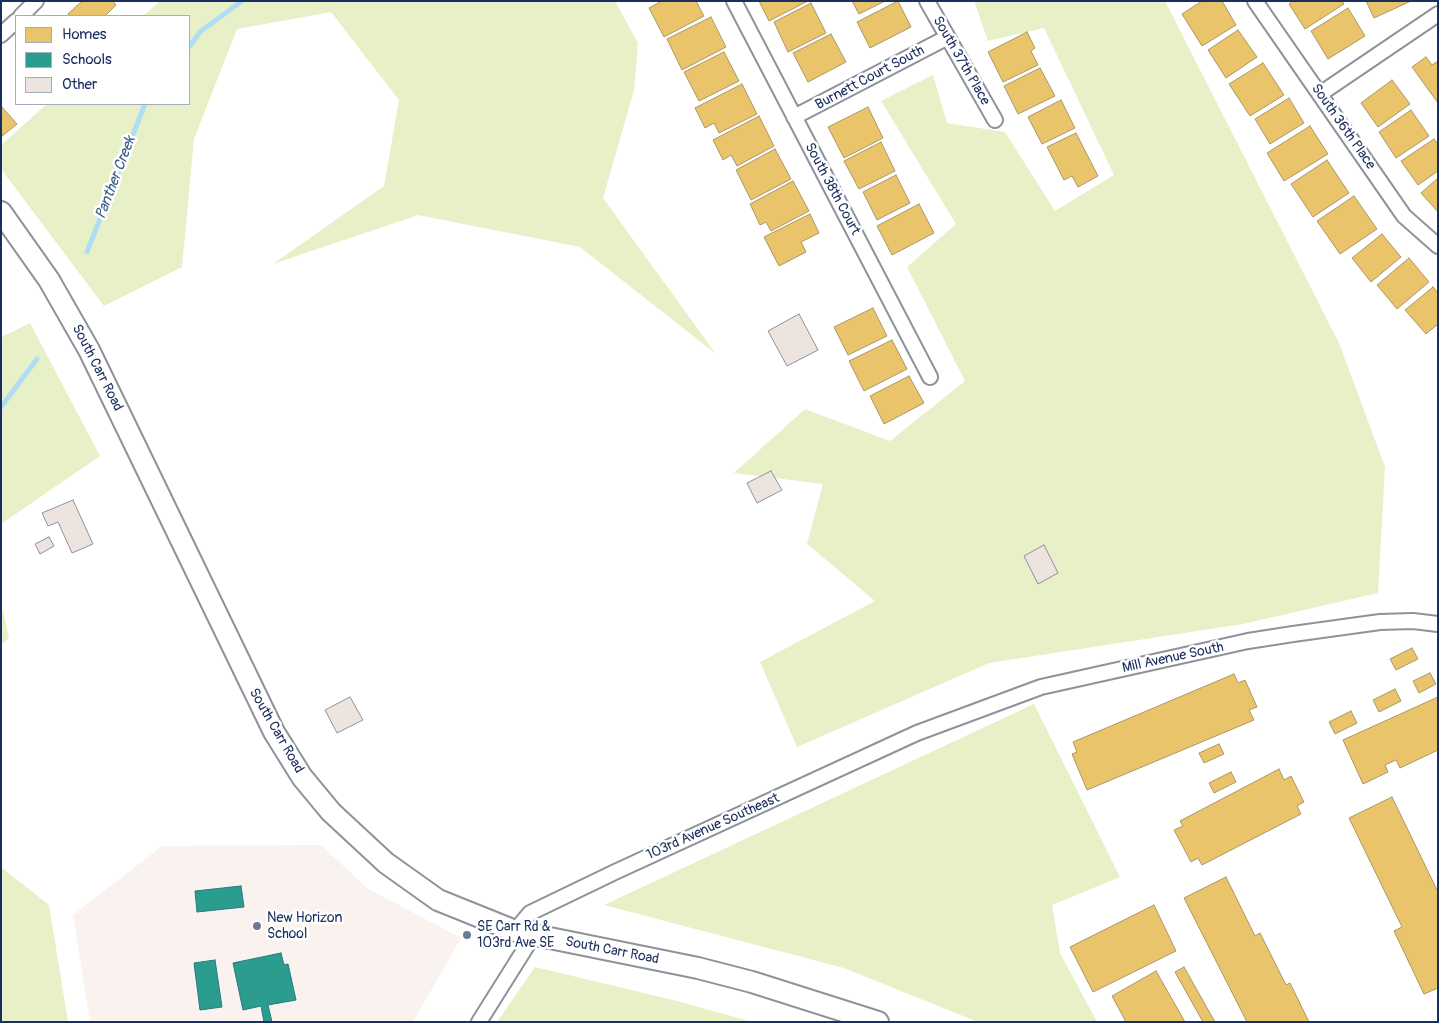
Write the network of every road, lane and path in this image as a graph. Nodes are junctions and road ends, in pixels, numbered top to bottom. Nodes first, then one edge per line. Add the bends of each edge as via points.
1 (36, 1) edge
2 (734, 1) edge
3 (927, 1) edge
4 (1255, 1) edge
5 (1438, 14) edge
6 (22, 15) edge
7 (15, 22) edge
8 (1, 36) edge
9 (946, 38) junction
10 (1320, 94) junction
11 (794, 118) junction
12 (995, 120) dead end
13 (1, 212) edge
14 (1438, 246) edge
15 (930, 377) dead end
16 (1438, 624) edge
17 (917, 733) joint
18 (524, 934) junction
19 (870, 1019) edge
20 (479, 1022) edge

1 - 6 street
2 - 11 street, South 38th Court
3 - 9 street, South 37th Place
4 - 10 street, South 36th Place
5 - 10 street
7 - 8 street
9 - 11 street, Burnett Court South
9 - 12 street, South 37th Place
10 - 14 street, South 36th Place via 1404,216
11 - 15 street, South 38th Court
13 - 18 main road, South Carr Road via 74,322 241,667 274,732 302,777 331,812 386,863 438,900
16 - 17 street, Mill Avenue South via 1380,622 1248,641 1041,687
17 - 18 street, 103rd Avenue Southeast via 530,914
18 - 19 main road, South Carr Road via 698,968
18 - 20 street, 103rd Avenue Southeast

